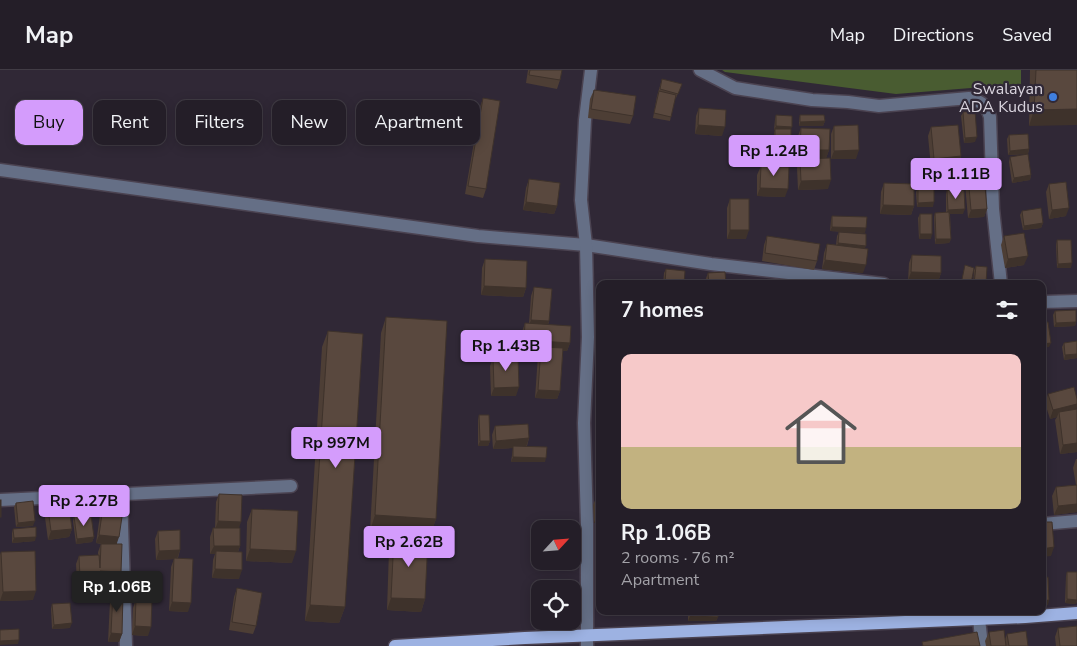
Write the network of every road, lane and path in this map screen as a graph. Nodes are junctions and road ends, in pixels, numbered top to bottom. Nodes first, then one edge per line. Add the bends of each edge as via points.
1 (591, 70) edge
2 (700, 70) edge
3 (0, 170) edge
4 (586, 245) junction
5 (849, 280) edge
6 (1001, 280) edge
7 (1077, 301) edge
8 (1046, 302) edge
9 (291, 486) dead end
10 (121, 495) junction
11 (0, 500) edge
12 (1077, 520) edge
13 (1046, 524) edge
14 (1077, 613) edge
15 (1046, 614) edge
16 (1015, 615) edge
17 (979, 619) junction
18 (587, 641) edge
19 (126, 646) edge
20 (395, 646) edge
21 (982, 646) edge

1 - 4 street via 584,120 581,200
2 - 6 street via 735,88 812,100 878,106 969,98 982,102 990,117 992,209
3 - 4 street via 478,236
4 - 5 street
4 - 18 street
7 - 8 street
9 - 10 street
10 - 11 street
10 - 19 street
12 - 13 street
14 - 15 main road
16 - 17 main road
17 - 18 main road
17 - 21 street
18 - 20 main road

